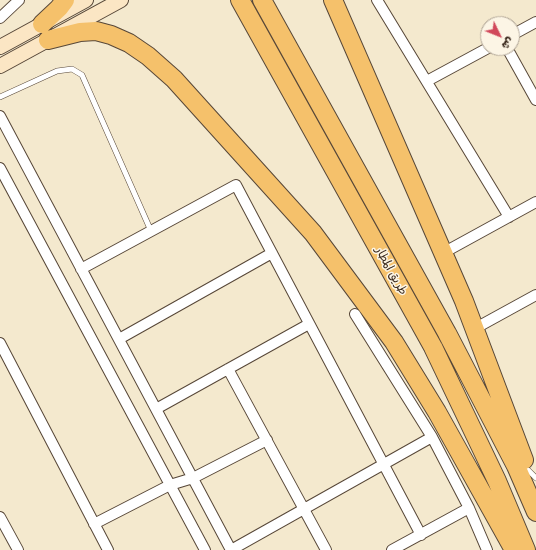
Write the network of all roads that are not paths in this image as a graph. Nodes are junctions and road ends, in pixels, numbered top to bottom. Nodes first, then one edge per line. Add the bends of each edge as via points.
1 (19, 0) edge
2 (86, 0) edge
3 (121, 0) edge
4 (240, 0) edge
5 (262, 0) edge
6 (333, 0) edge
7 (377, 0) edge
8 (68, 4) edge
9 (0, 18) edge
10 (536, 22) edge
11 (520, 31) edge
12 (45, 32) junction
13 (0, 46) edge
14 (480, 52) edge
15 (512, 56) edge
16 (0, 66) edge
17 (427, 81) junction
18 (0, 97) edge
19 (536, 100) edge
20 (0, 116) edge
21 (0, 168) edge
22 (536, 202) edge
23 (509, 217) junction
24 (151, 231) junction
25 (272, 253) junction
26 (443, 253) junction
27 (81, 269) junction
28 (536, 295) edge
29 (355, 314) dead end
30 (309, 324) junction
31 (474, 329) junction
32 (119, 339) junction
33 (1, 346) edge
34 (228, 369) junction
35 (156, 409) junction
36 (432, 437) junction
37 (267, 440) junction
38 (383, 464) junction
39 (526, 471) edge
40 (193, 478) junction
41 (170, 486) junction
42 (536, 493) edge
43 (470, 508) junction
44 (304, 509) junction
45 (536, 512) edge
46 (0, 517) edge
47 (94, 524) junction
48 (421, 535) junction
49 (18, 550) edge
50 (106, 550) edge
51 (205, 550) edge
52 (231, 550) edge
53 (326, 550) edge
54 (392, 550) edge
55 (487, 550) edge
56 (514, 550) edge
57 (526, 550) edge

1 - 9 street
2 - 8 main road
3 - 12 main road via 78,23
4 - 57 highway, طريق المطار via 433,347 497,481
5 - 39 highway, طريق المطار
6 - 26 highway
7 - 17 street
8 - 12 highway via 59,8
10 - 11 street
12 - 13 main road
12 - 16 main road
12 - 56 highway via 96,31 111,35 148,56 174,79 313,234 394,342 438,412
14 - 17 street
15 - 19 street
17 - 23 street
18 - 24 lane via 56,71 72,69 82,75
20 - 27 street
21 - 41 street
22 - 23 street
23 - 26 street
24 - 25 street via 236,185
24 - 27 street
25 - 30 street
25 - 32 street
26 - 31 highway
27 - 32 street
28 - 31 street
29 - 36 street
30 - 34 street
30 - 38 street
31 - 39 highway
32 - 35 street
33 - 47 street
34 - 35 street
34 - 37 street
35 - 40 street
36 - 38 street
36 - 43 street
37 - 40 street
37 - 44 street
38 - 44 street
38 - 48 street
39 - 42 highway
39 - 45 highway, طريق المطار
40 - 41 street
40 - 52 street
41 - 47 street
41 - 51 street
43 - 48 street
43 - 55 street
44 - 52 street
44 - 53 street
46 - 49 street
47 - 50 street
48 - 54 street

